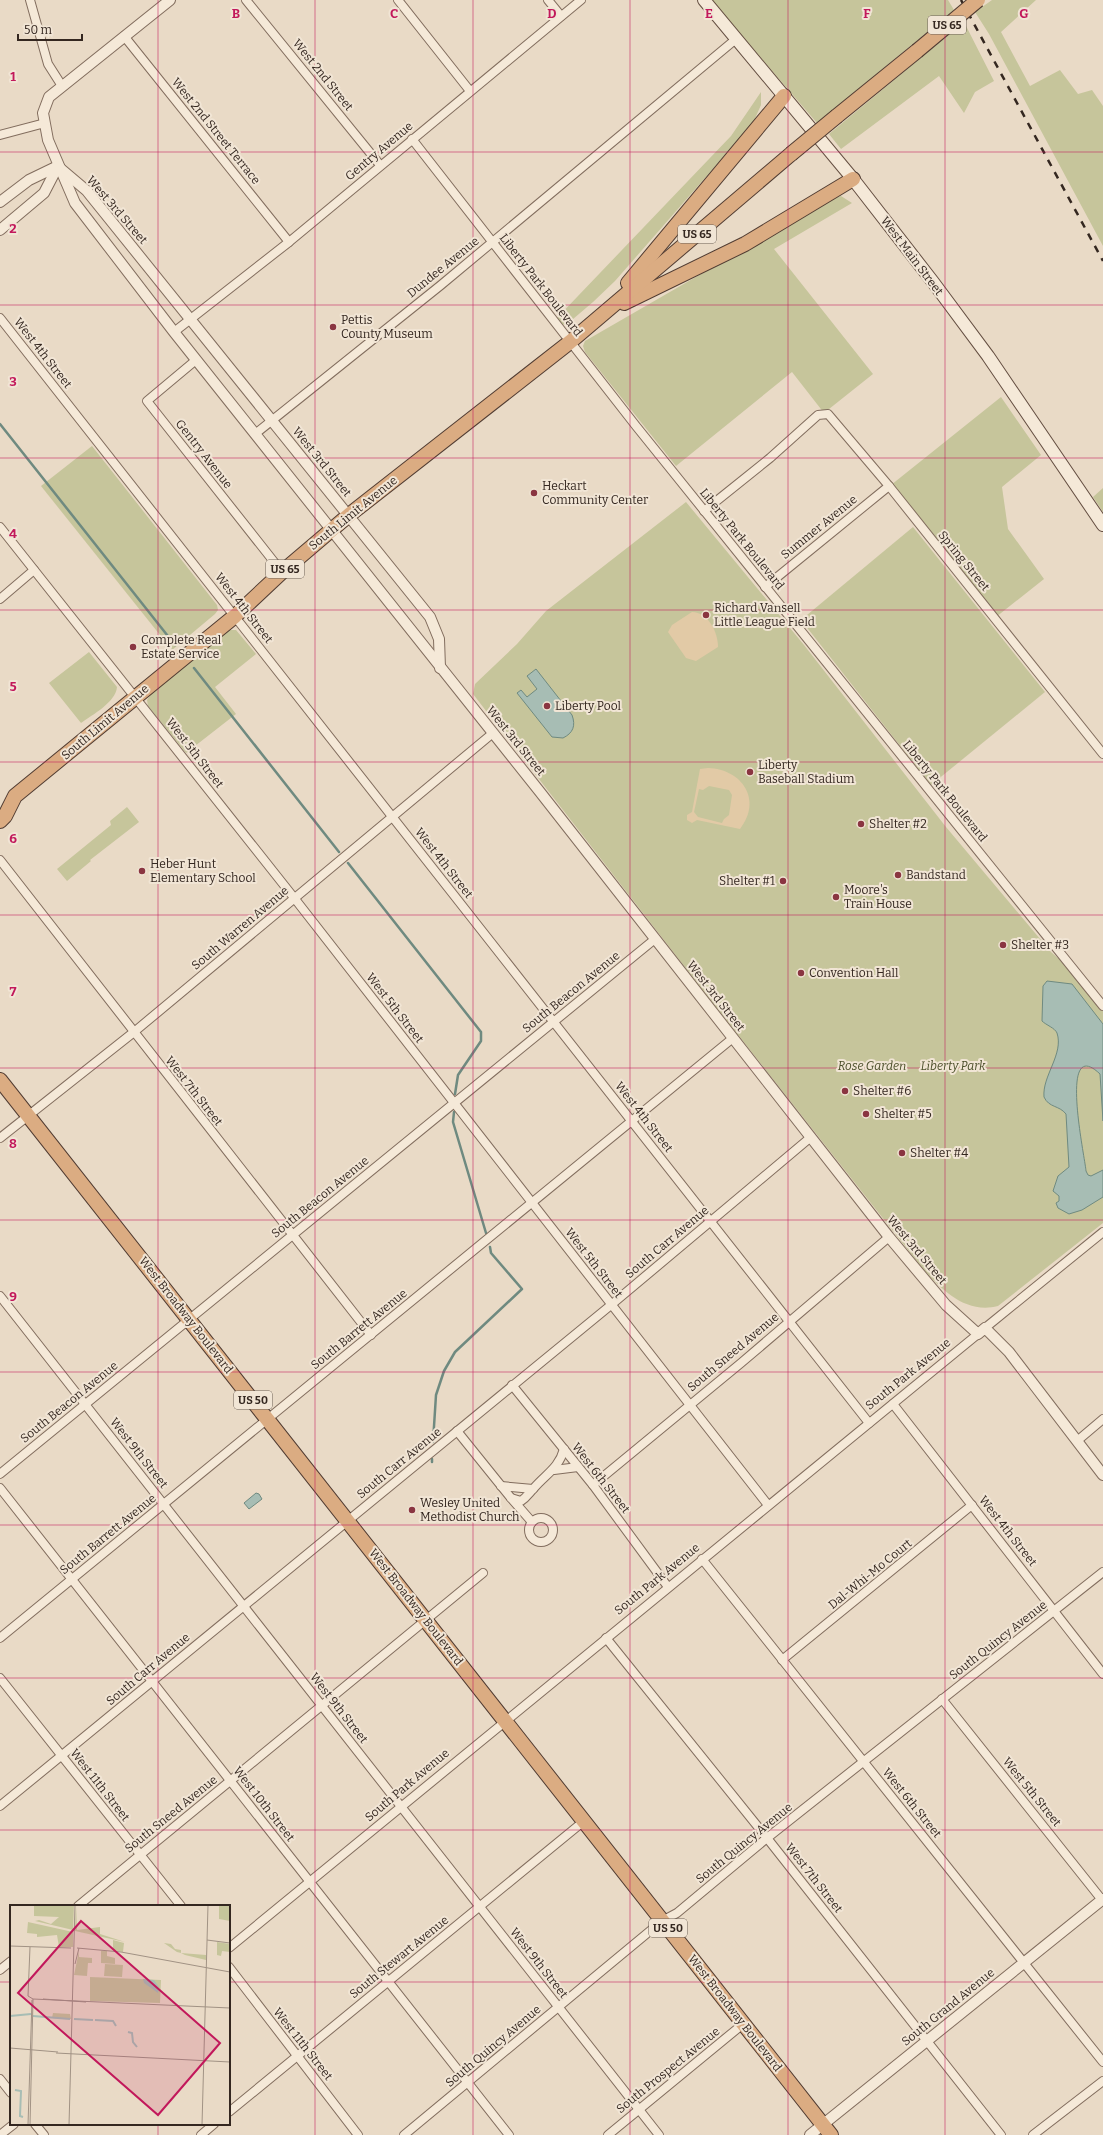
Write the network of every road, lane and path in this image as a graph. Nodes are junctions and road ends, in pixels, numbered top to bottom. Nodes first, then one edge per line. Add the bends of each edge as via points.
1 (30, 0) edge
2 (170, 0) edge
3 (246, 0) edge
4 (398, 0) edge
5 (548, 0) edge
6 (581, 0) edge
7 (704, 0) edge
8 (978, 0) edge
9 (561, 16) junction
10 (124, 36) junction
11 (736, 39) junction
12 (62, 86) junction
13 (470, 91) junction
14 (784, 96) junction
15 (45, 123) junction
16 (0, 135) edge
17 (412, 139) junction
18 (380, 165) junction
19 (58, 166) junction
20 (853, 179) junction
21 (0, 202) edge
22 (0, 230) edge
23 (289, 242) junction
24 (492, 242) junction
25 (604, 313) junction
26 (0, 318) edge
27 (191, 319) junction
28 (174, 332) junction
29 (570, 342) junction
30 (196, 360) junction
31 (272, 420) junction
32 (255, 434) junction
33 (889, 486) junction
34 (704, 511) junction
35 (349, 515) junction
36 (1103, 524) edge
37 (0, 527) edge
38 (331, 530) junction
39 (34, 570) junction
40 (282, 572) junction
41 (765, 587) junction
42 (0, 598) edge
43 (235, 616) junction
44 (440, 668) junction
45 (135, 697) junction
46 (493, 733) junction
47 (1103, 754) edge
48 (15, 796) junction
49 (0, 800) edge
50 (393, 817) junction
51 (0, 821) edge
52 (0, 860) edge
53 (295, 899) junction
54 (655, 939) junction
55 (1103, 1006) edge
56 (554, 1022) junction
57 (134, 1032) junction
58 (733, 1038) junction
59 (0, 1080) edge
60 (454, 1103) junction
61 (28, 1115) junction
62 (632, 1122) junction
63 (811, 1137) junction
64 (0, 1138) edge
65 (532, 1203) junction
66 (711, 1222) junction
67 (1103, 1232) edge
68 (292, 1236) junction
69 (889, 1237) junction
70 (0, 1296) edge
71 (611, 1304) junction
72 (189, 1320) junction
73 (789, 1321) junction
74 (981, 1331) junction
75 (371, 1335) junction
76 (512, 1385) junction
77 (85, 1404) junction
78 (892, 1404) junction
79 (689, 1405) junction
80 (1103, 1419) edge
81 (268, 1420) junction
82 (869, 1423) junction
83 (457, 1431) junction
84 (1077, 1441) junction
85 (564, 1449) junction
86 (578, 1467) junction
87 (554, 1470) junction
88 (0, 1474) edge
89 (1103, 1474) edge
90 (593, 1485) junction
91 (501, 1486) junction
92 (0, 1488) edge
93 (532, 1489) junction
94 (511, 1498) junction
95 (164, 1504) junction
96 (768, 1505) junction
97 (972, 1505) junction
98 (348, 1521) junction
99 (532, 1522) dead end
100 (702, 1560) junction
101 (1103, 1572) edge
102 (483, 1573) dead end
103 (72, 1579) junction
104 (668, 1587) junction
105 (244, 1606) junction
106 (1054, 1611) junction
107 (425, 1619) junction
108 (0, 1638) edge
109 (606, 1638) junction
110 (782, 1660) junction
111 (1103, 1674) edge
112 (0, 1678) edge
113 (152, 1682) junction
114 (942, 1699) junction
115 (321, 1705) junction
116 (505, 1720) junction
117 (62, 1756) junction
118 (864, 1761) junction
119 (230, 1780) junction
120 (0, 1806) edge
121 (401, 1806) junction
122 (584, 1821) junction
123 (767, 1838) junction
124 (140, 1855) junction
125 (310, 1882) junction
126 (1102, 1899) edge
127 (79, 1905) edge
128 (180, 1905) edge
129 (480, 1907) junction
130 (662, 1921) junction
131 (230, 1947) edge
132 (10, 1962) edge
133 (1025, 1962) junction
134 (230, 1968) edge
135 (0, 1970) edge
136 (388, 1982) junction
137 (558, 2007) junction
138 (744, 2024) junction
139 (927, 2041) junction
140 (298, 2056) junction
141 (1103, 2062) edge
142 (0, 2079) edge
143 (1103, 2081) edge
144 (468, 2083) junction
145 (10, 2092) edge
146 (639, 2110) junction
147 (230, 2111) edge
148 (13, 2125) edge
149 (36, 2125) edge
150 (213, 2125) edge
151 (827, 2130) edge
152 (0, 2135) edge
153 (44, 2135) edge
154 (201, 2135) edge
155 (358, 2135) edge
156 (404, 2135) edge
157 (509, 2135) edge
158 (608, 2135) edge
159 (659, 2135) edge
160 (810, 2135) edge
161 (1001, 2135) edge
162 (1033, 2135) edge

1 - 12 street via 48,64
2 - 10 street
3 - 18 street, West 2nd Street
4 - 13 street
5 - 9 street
6 - 9 street, Gentry Avenue
7 - 11 main road, West Main Street
8 - 25 highway, US 65, bridge
9 - 13 street, Gentry Avenue
10 - 12 street
10 - 23 street, West 2nd Street Terrace
11 - 14 main road, West Main Street
11 - 24 street, Dundee Avenue
12 - 15 street via 49,97 43,113
13 - 17 street, Gentry Avenue
14 - 20 main road, West Main Street
14 - 25 highway
15 - 16 street
15 - 19 street via 48,140
17 - 18 street, Gentry Avenue
17 - 24 street, Liberty Park Boulevard
18 - 23 street, Gentry Avenue
19 - 21 street via 29,180
19 - 22 street via 44,194
19 - 27 street, West 3rd Street via 87,191
19 - 28 street, West 3rd Street via 75,203
20 - 25 highway via 744,244
20 - 36 main road, West Main Street via 988,356
23 - 27 street, Gentry Avenue
24 - 29 street, Liberty Park Boulevard
24 - 31 street, Dundee Avenue
25 - 29 highway, South Limit Avenue / US 65
26 - 43 street, West 4th Street
27 - 28 street
27 - 31 street, West 3rd Street
28 - 30 street, West 3rd Street
29 - 34 street, Liberty Park Boulevard
29 - 35 highway, South Limit Avenue / US 65
30 - 32 street, West 3rd Street
30 - 40 street, Gentry Avenue via 147,401
31 - 32 street, Dundee Avenue
31 - 35 street, West 3rd Street
32 - 38 street, West 3rd Street
33 - 34 street, Spring Street via 828,414 818,415
33 - 41 street, Summer Avenue
33 - 47 street, Spring Street
34 - 41 street, Liberty Park Boulevard
35 - 38 highway, South Limit Avenue / US 65
35 - 44 street, West 3rd Street via 430,617 439,638
37 - 39 street, West 5th Street
38 - 40 highway, South Limit Avenue / US 65
38 - 44 street, West 3rd Street
39 - 42 street
39 - 45 street, West 5th Street
40 - 43 highway, South Limit Avenue / US 65
41 - 55 street, Liberty Park Boulevard
43 - 45 highway, South Limit Avenue / US 65
43 - 50 street, West 4th Street
44 - 46 street, West 3rd Street
45 - 48 highway, South Limit Avenue / US 65
45 - 53 street, West 5th Street
46 - 50 street, South Warren Avenue
46 - 54 street, West 3rd Street
48 - 49 highway, South Limit Avenue / US 65
48 - 51 highway, South Limit Avenue / US 65
50 - 53 street, South Warren Avenue
50 - 56 street, West 4th Street
52 - 57 street, West 7th Street
53 - 57 street, South Warren Avenue
53 - 60 street, West 5th Street
54 - 56 street, South Beacon Avenue
54 - 58 street, West 3rd Street
56 - 60 street, South Beacon Avenue
56 - 62 street, West 4th Street
57 - 61 street, South Warren Avenue
57 - 68 street, West 7th Street
58 - 62 street, South Barrett Avenue
58 - 63 street, West 3rd Street
59 - 61 highway, West Broadway Boulevard / US 50
60 - 65 street, West 5th Street
60 - 68 street, South Beacon Avenue
61 - 64 street, South Warren Avenue
61 - 72 highway, West Broadway Boulevard / US 50
62 - 65 street, South Barrett Avenue
62 - 66 street, West 4th Street
63 - 66 street, South Carr Avenue
63 - 69 street, West 3rd Street
65 - 71 street, West 5th Street
65 - 75 street, South Barrett Avenue
66 - 71 street, South Carr Avenue
66 - 73 street, West 4th Street
67 - 74 street, South Park Avenue
68 - 72 street, South Beacon Avenue
68 - 75 street, West 7th Street
69 - 73 street, South Sneed Avenue
69 - 74 street, West 3rd Street via 946,1305
70 - 77 street, West 9th Street
71 - 76 street, South Carr Avenue
71 - 79 street, West 5th Street
72 - 77 street, South Beacon Avenue
72 - 81 highway, West Broadway Boulevard / US 50
73 - 79 street, South Sneed Avenue
73 - 82 street, West 4th Street
74 - 78 street, South Park Avenue
74 - 84 street, West 3rd Street via 1009,1352
75 - 81 street, South Barrett Avenue
76 - 83 street, South Carr Avenue
76 - 85 street, West 6th Street
77 - 88 street, South Beacon Avenue
77 - 95 street, West 9th Street
78 - 82 street, South Park Avenue
78 - 97 street, West 4th Street
79 - 90 street, South Sneed Avenue
79 - 96 street, West 5th Street
80 - 84 street
81 - 95 street, South Barrett Avenue
81 - 98 highway, West Broadway Boulevard / US 50
82 - 96 street, South Park Avenue
83 - 91 street
83 - 98 street, South Carr Avenue
84 - 89 street, West 3rd Street
85 - 86 street, West 6th Street
85 - 87 street via 562,1458
86 - 87 street
86 - 90 street, West 6th Street
87 - 93 street
90 - 104 street, West 6th Street
91 - 93 street
91 - 94 street
92 - 103 street, West 10th Street
93 - 94 street via 530,1495 521,1501
94 - 99 street
95 - 103 street, South Barrett Avenue
95 - 105 street, West 9th Street
96 - 100 street, South Park Avenue
97 - 106 street, West 4th Street
97 - 110 street, Dal-Whi-Mo Court
98 - 105 street, South Carr Avenue
98 - 107 highway, West Broadway Boulevard / US 50
100 - 104 street, South Park Avenue
100 - 110 street, West 6th Street
101 - 106 street, South Quincy Avenue
102 - 107 street, South Sneed Avenue
103 - 108 street, South Barrett Avenue
103 - 113 street, West 10th Street
104 - 109 street, South Park Avenue
105 - 113 street, South Carr Avenue
105 - 115 street, West 9th Street
106 - 111 street, West 4th Street
106 - 114 street, South Quincy Avenue
107 - 115 street, South Sneed Avenue
107 - 116 highway, West Broadway Boulevard / US 50
109 - 116 street, South Park Avenue
109 - 123 street, West 7th Street
110 - 118 street, West 6th Street
112 - 117 street, West 11th Street
113 - 117 street, South Carr Avenue
113 - 119 street, West 10th Street
114 - 118 street, South Quincy Avenue
114 - 126 street, West 5th Street
115 - 119 street, South Sneed Avenue
115 - 121 street, West 9th Street
116 - 121 street, South Park Avenue
116 - 122 highway, West Broadway Boulevard / US 50
117 - 120 street, South Carr Avenue
117 - 124 street, West 11th Street
118 - 123 street, South Quincy Avenue
118 - 133 street, West 6th Street
119 - 124 street, South Sneed Avenue
119 - 125 street, West 10th Street
121 - 125 street, South Park Avenue
121 - 129 street, West 9th Street
122 - 129 street, South Stewart Avenue
122 - 130 highway, West Broadway Boulevard / US 50
123 - 130 street, South Quincy Avenue via 677,1913
123 - 139 street, West 7th Street
124 - 127 street, South Sneed Avenue
124 - 128 street, West 11th Street
125 - 131 street, South Park Avenue
125 - 136 street, West 10th Street
126 - 133 street, South Grand Avenue
129 - 136 street, South Stewart Avenue
129 - 137 street, West 9th Street
130 - 137 street, South Quincy Avenue
130 - 138 highway, West Broadway Boulevard / US 50
132 - 135 street
133 - 139 street, South Grand Avenue
133 - 141 street, West 6th Street
134 - 140 street, West 11th Street
136 - 140 street, South Stewart Avenue
136 - 144 street, West 10th Street
137 - 144 street, South Quincy Avenue
137 - 146 street, West 9th Street
138 - 146 street, South Prospect Avenue
138 - 151 highway, West Broadway Boulevard / US 50
139 - 151 street, South Grand Avenue
139 - 161 street, West 7th Street
140 - 147 street, South Stewart Avenue
140 - 155 street, West 11th Street
142 - 145 street
143 - 162 street
144 - 156 street, South Quincy Avenue
144 - 157 street, West 10th Street
146 - 158 street, South Prospect Avenue
146 - 159 street, West 9th Street
148 - 152 street
149 - 153 street
150 - 154 street
151 - 160 street, South Grand Avenue

